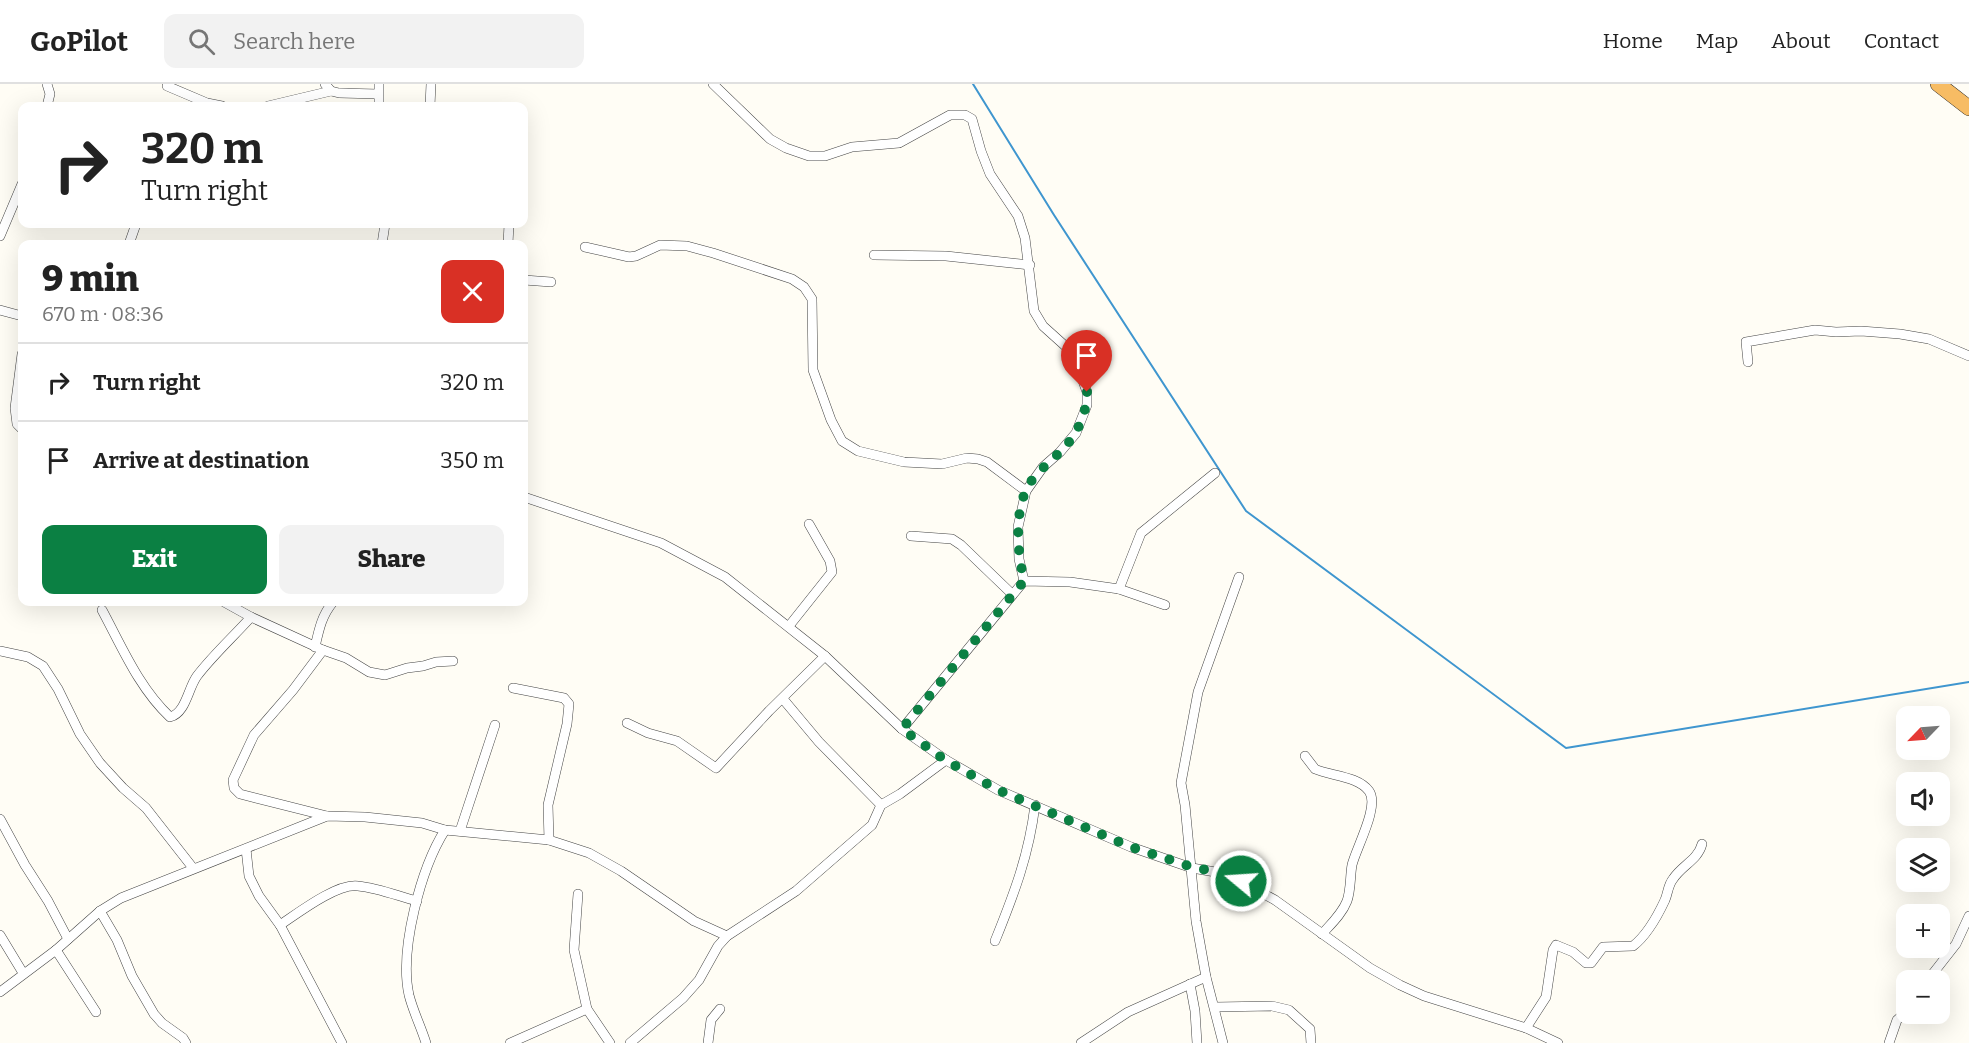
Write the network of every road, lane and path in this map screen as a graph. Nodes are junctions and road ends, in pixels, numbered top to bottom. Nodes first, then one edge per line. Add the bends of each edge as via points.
1 (47, 84) edge
2 (431, 84) edge
3 (713, 84) edge
4 (1938, 84) edge
5 (167, 86) dead end
6 (328, 88) edge
7 (379, 89) edge
8 (48, 102) edge
9 (205, 102) edge
10 (281, 102) edge
11 (430, 102) edge
12 (1969, 108) edge
13 (18, 193) edge
14 (0, 236) edge
15 (585, 247) dead end
16 (874, 255) dead end
17 (1030, 265) junction
18 (528, 280) edge
19 (551, 282) dead end
20 (0, 310) edge
21 (18, 315) edge
22 (1969, 356) edge
23 (1748, 362) dead end
24 (18, 385) edge
25 (18, 425) edge
26 (1215, 473) dead end
27 (1026, 490) junction
28 (528, 498) edge
29 (809, 524) dead end
30 (911, 536) dead end
31 (1239, 577) dead end
32 (1024, 581) junction
33 (1119, 589) junction
34 (1012, 594) junction
35 (1165, 605) dead end
36 (231, 606) edge
37 (330, 606) edge
38 (102, 610) dead end
39 (251, 617) junction
40 (789, 627) junction
41 (319, 649) junction
42 (0, 651) edge
43 (825, 656) junction
44 (453, 662) dead end
45 (513, 687) dead end
46 (783, 699) junction
47 (627, 723) dead end
48 (495, 725) dead end
49 (902, 729) junction
50 (1305, 756) dead end
51 (945, 760) junction
52 (881, 805) junction
53 (1035, 805) junction
54 (327, 816) junction
55 (0, 819) edge
56 (445, 830) junction
57 (459, 831) junction
58 (549, 840) junction
59 (1702, 844) dead end
60 (246, 849) junction
61 (1192, 867) junction
62 (193, 868) junction
63 (578, 894) dead end
64 (417, 901) junction
65 (100, 911) junction
66 (1969, 916) edge
67 (280, 925) junction
68 (1322, 934) junction
69 (0, 935) edge
70 (727, 936) junction
71 (68, 939) junction
72 (995, 941) dead end
73 (56, 950) junction
74 (1936, 970) edge
75 (23, 973) junction
76 (1206, 977) junction
77 (1190, 984) junction
78 (0, 992) edge
79 (1215, 1007) junction
80 (587, 1009) junction
81 (720, 1009) dead end
82 (96, 1012) dead end
83 (1896, 1022) edge
84 (1526, 1028) junction
85 (186, 1043) edge
86 (342, 1043) edge
87 (426, 1043) edge
88 (510, 1043) edge
89 (610, 1043) edge
90 (630, 1043) edge
91 (708, 1043) edge
92 (1081, 1043) edge
93 (1197, 1043) edge
94 (1223, 1043) edge
95 (1311, 1043) edge
96 (1558, 1043) edge
97 (1889, 1043) edge

1 - 8 street
2 - 11 street
3 - 17 street via 770,139 808,156 899,143 950,115 969,116 990,174 1018,216
4 - 12 highway
5 - 9 street
6 - 7 street via 339,93
6 - 10 street
13 - 14 street
15 - 27 street via 636,256 660,246 687,246 792,279 812,299 813,370 842,441 858,451 904,462 942,465 978,459
16 - 17 street via 946,256
17 - 27 street via 1034,311 1043,326 1073,354 1087,392 1087,405 1076,433
18 - 19 street
20 - 21 street
22 - 23 street via 1929,339 1900,334 1815,330 1746,342
24 - 25 street
26 - 33 street via 1141,533
27 - 32 street via 1017,527
28 - 40 street via 661,543 725,577
29 - 40 street via 832,572
30 - 34 street via 952,539
31 - 61 street via 1198,692 1182,768
32 - 33 street
32 - 34 street
33 - 35 street
34 - 49 street
36 - 39 street
37 - 41 street via 320,624
38 - 39 street via 156,704 170,717 181,709 196,676
39 - 41 street
40 - 43 street
41 - 44 street via 346,658 369,672 386,675 436,662
41 - 54 street via 293,690 254,735 233,780 240,794
42 - 62 street via 28,657 43,666 100,762 146,808
43 - 46 street
43 - 49 street
45 - 58 street via 564,698 569,704 548,805
46 - 47 street via 716,768 677,741
46 - 52 street
48 - 57 street
49 - 51 street
50 - 68 street via 1315,769 1366,788 1373,801 1353,862 1347,900
51 - 52 street
51 - 53 street via 998,790
52 - 70 street via 872,825 796,891
53 - 61 street via 1131,847
53 - 72 street via 1018,883
54 - 56 street via 422,823
54 - 60 street
55 - 71 street
56 - 57 street
56 - 64 street via 433,848
57 - 58 street
58 - 70 street via 589,853 694,921
59 - 84 street via 1700,852 1671,881 1658,914 1633,946 1603,947 1591,963 1586,963 1557,945 1546,997
60 - 62 street
60 - 67 street via 249,876
61 - 68 street via 1227,874 1254,887
61 - 76 street
62 - 65 street
63 - 80 street via 574,950
64 - 67 street via 357,885 304,908
64 - 87 street via 406,963 409,995
65 - 71 street
65 - 85 street via 148,1005
66 - 74 street via 1956,944
67 - 86 street
68 - 84 street via 1370,968 1424,996
69 - 75 street
70 - 90 street via 699,980
71 - 73 street
73 - 75 street
73 - 82 street
75 - 78 street
76 - 77 street
76 - 79 street
77 - 92 street via 1128,1012
77 - 93 street
79 - 94 street
79 - 95 street via 1272,1006 1289,1010 1310,1029
80 - 88 street
80 - 89 street
81 - 91 street via 711,1020
83 - 97 street
84 - 96 street

